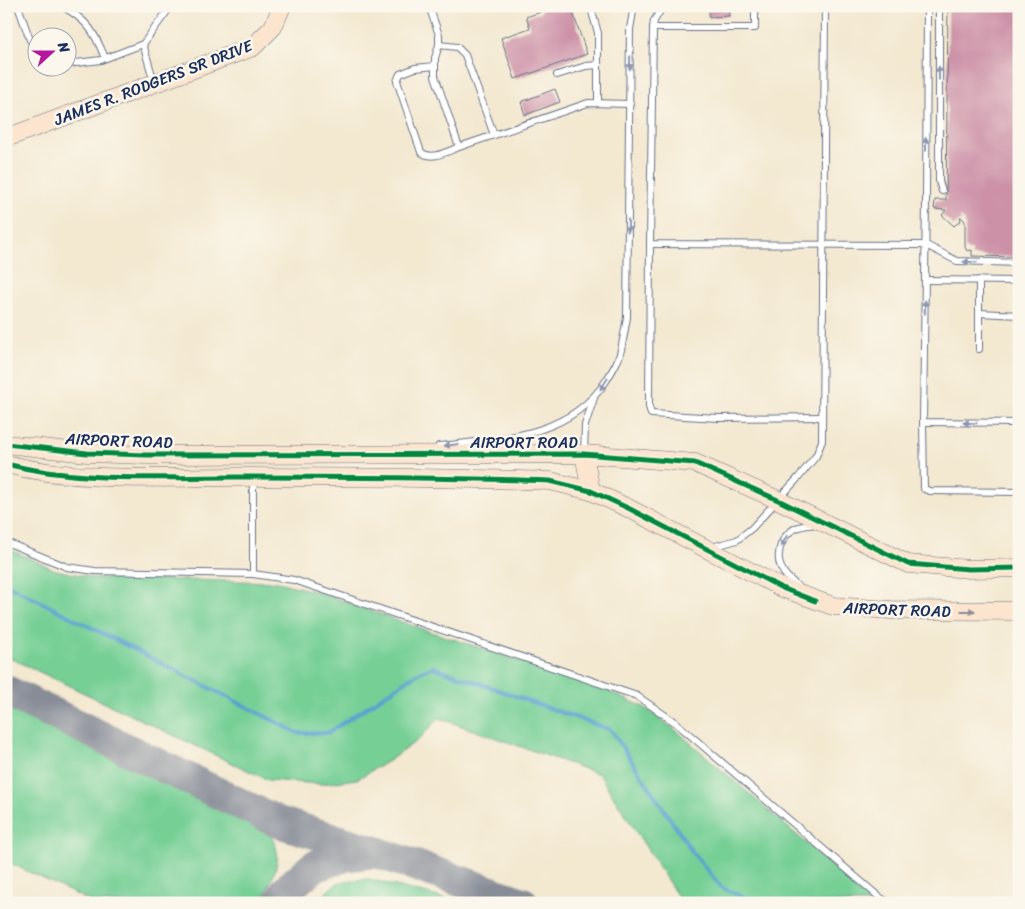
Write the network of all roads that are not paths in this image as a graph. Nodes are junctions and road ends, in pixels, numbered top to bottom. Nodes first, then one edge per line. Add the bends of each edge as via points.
1 (18, 6) edge
2 (62, 6) edge
3 (171, 6) edge
4 (282, 6) edge
5 (429, 6) edge
6 (636, 6) edge
7 (663, 6) edge
8 (755, 6) edge
9 (824, 6) edge
10 (927, 6) edge
11 (939, 6) edge
12 (592, 12) dead end
13 (653, 28) junction
14 (28, 34) edge
15 (143, 44) junction
16 (439, 45) junction
17 (105, 58) junction
18 (78, 62) edge
19 (598, 65) junction
20 (435, 66) junction
21 (557, 76) dead end
22 (155, 83) junction
23 (598, 103) junction
24 (630, 104) junction
25 (494, 136) junction
26 (6, 138) edge
27 (459, 147) junction
28 (942, 191) dead end
29 (650, 244) junction
30 (823, 245) junction
31 (926, 245) junction
32 (1019, 263) edge
33 (925, 280) junction
34 (979, 280) junction
35 (1019, 281) edge
36 (979, 313) junction
37 (1019, 314) edge
38 (979, 349) dead end
39 (594, 398) junction
40 (822, 417) junction
41 (923, 422) junction
42 (1019, 424) edge
43 (7, 443) edge
44 (584, 454) junction
45 (371, 455) junction
46 (6, 464) edge
47 (253, 477) junction
48 (591, 491) junction
49 (1019, 492) edge
50 (778, 500) junction
51 (826, 524) junction
52 (6, 542) edge
53 (705, 548) junction
54 (1019, 568) edge
55 (253, 574) junction
56 (815, 601) junction
57 (1019, 611) edge
58 (889, 903) edge

1 - 14 lane
2 - 17 lane via 94,32
3 - 15 lane
4 - 22 main road, JAMES R. RODGERS SR DRIVE via 273,27 253,47
5 - 16 lane
6 -> 24 lane via 630,29
7 - 13 lane
8 - 13 lane via 755,28
9 - 30 lane
31 -> 10 lane
28 -> 11 lane via 939,181
12 - 19 lane via 598,33
13 - 29 lane
15 - 17 lane
15 - 22 lane
16 - 20 lane
16 - 25 lane via 457,47 465,55
17 - 18 lane
19 - 21 lane
19 - 23 lane
20 - 27 lane via 437,86
20 - 27 lane via 415,68 400,74 397,81 421,152 433,156
22 - 26 main road, JAMES R. RODGERS SR DRIVE
23 - 24 lane
23 - 25 lane via 588,103
24 -> 39 lane via 627,317 620,355
25 - 27 lane
29 - 30 lane
29 - 40 lane via 651,414 719,418
30 - 31 lane
30 - 40 lane
32 -> 31 lane via 957,261
31 - 33 lane
33 - 34 lane
41 -> 33 lane
34 - 35 lane
34 - 36 lane
36 - 37 lane
36 - 38 lane
39 - 44 lane via 585,425
39 -> 45 lane via 564,420 534,433
40 - 50 lane via 822,441 816,456
42 -> 41 lane
41 - 49 lane via 924,489
43 - 45 main road, AIRPORT ROAD via 88,453
44 - 45 main road, AIRPORT ROAD
44 - 48 main road, AIRPORT ROAD
44 - 50 main road, AIRPORT ROAD via 695,464
46 - 47 main road, AIRPORT ROAD via 56,474 111,478
47 - 48 main road, AIRPORT ROAD via 550,481
47 - 55 lane
48 - 53 main road, AIRPORT ROAD
50 - 51 main road, AIRPORT ROAD
50 - 53 lane via 737,540
51 - 54 main road, AIRPORT ROAD via 908,564
51 -> 56 lane via 795,528 782,542 778,553 784,574
52 - 55 lane via 67,567 95,571
53 - 56 main road, AIRPORT ROAD via 782,588
55 - 58 lane via 294,580 636,696 676,723
56 -> 57 main road, AIRPORT ROAD via 833,606 891,610

